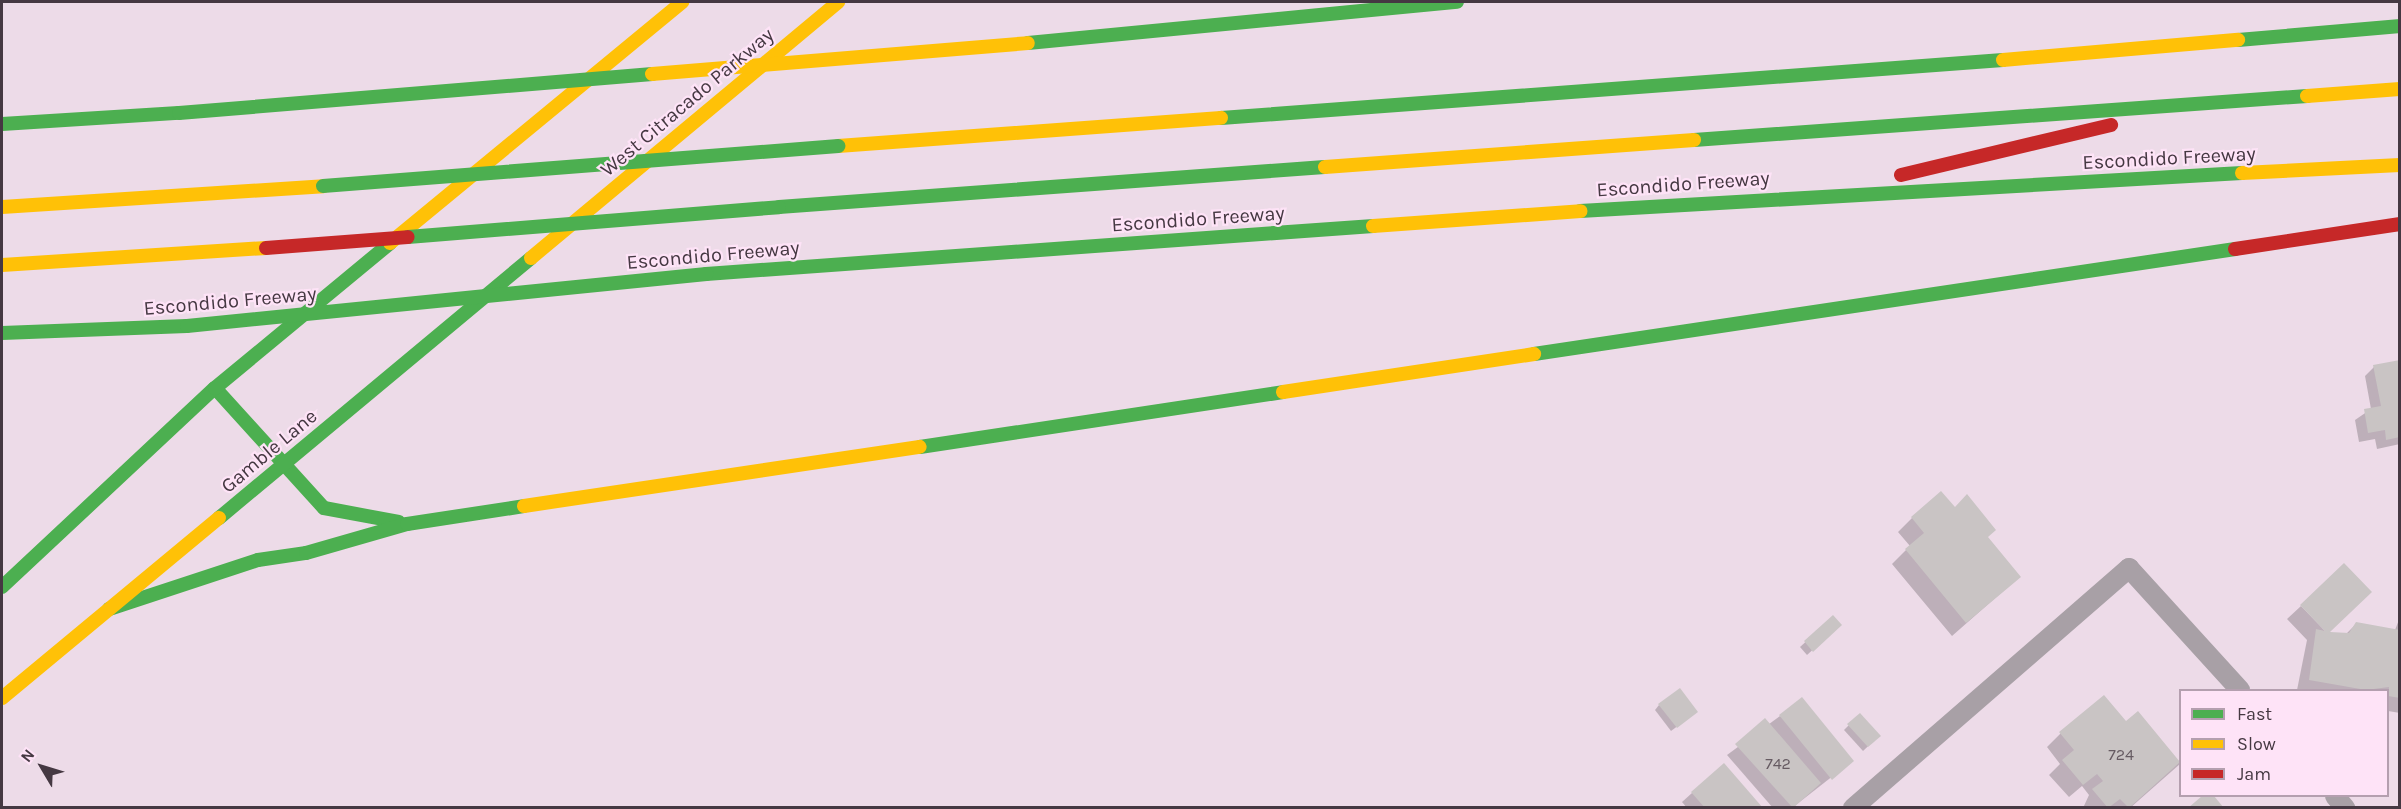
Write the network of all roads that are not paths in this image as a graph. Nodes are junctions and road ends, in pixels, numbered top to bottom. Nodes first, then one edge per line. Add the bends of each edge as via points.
1 (682, 2) edge
2 (838, 2) edge
3 (1457, 2) edge
4 (2400, 26) edge
5 (2400, 89) edge
6 (2205, 102) junction
7 (2, 124) edge
8 (2400, 165) edge
9 (1824, 193) junction
10 (2, 207) edge
11 (2400, 224) edge
12 (561, 233) joint
13 (2, 265) edge
14 (2, 333) edge
15 (215, 388) junction
16 (284, 464) junction
17 (407, 524) junction
18 (2, 587) edge
19 (109, 609) junction
20 (2239, 689) edge
21 (2, 698) edge
22 (1853, 807) edge

1 - 15 main road via 489,157
2 - 12 main road, West Citracado Parkway
3 - 7 main road, bridge via 1028,43
4 - 10 main road, bridge via 1960,64
5 - 6 main road
6 - 9 main road
6 - 13 main road, bridge
8 - 9 main road, Escondido Freeway
9 - 14 main road, Escondido Freeway, bridge via 706,274 188,326
11 - 17 main road
12 - 16 main road, Gamble Lane
15 - 16 main road
15 - 18 main road
16 - 17 main road via 324,508
16 - 19 main road, Gamble Lane
17 - 19 main road via 306,553 258,560
19 - 21 main road, Gamble Lane
20 - 22 lane via 2129,568

